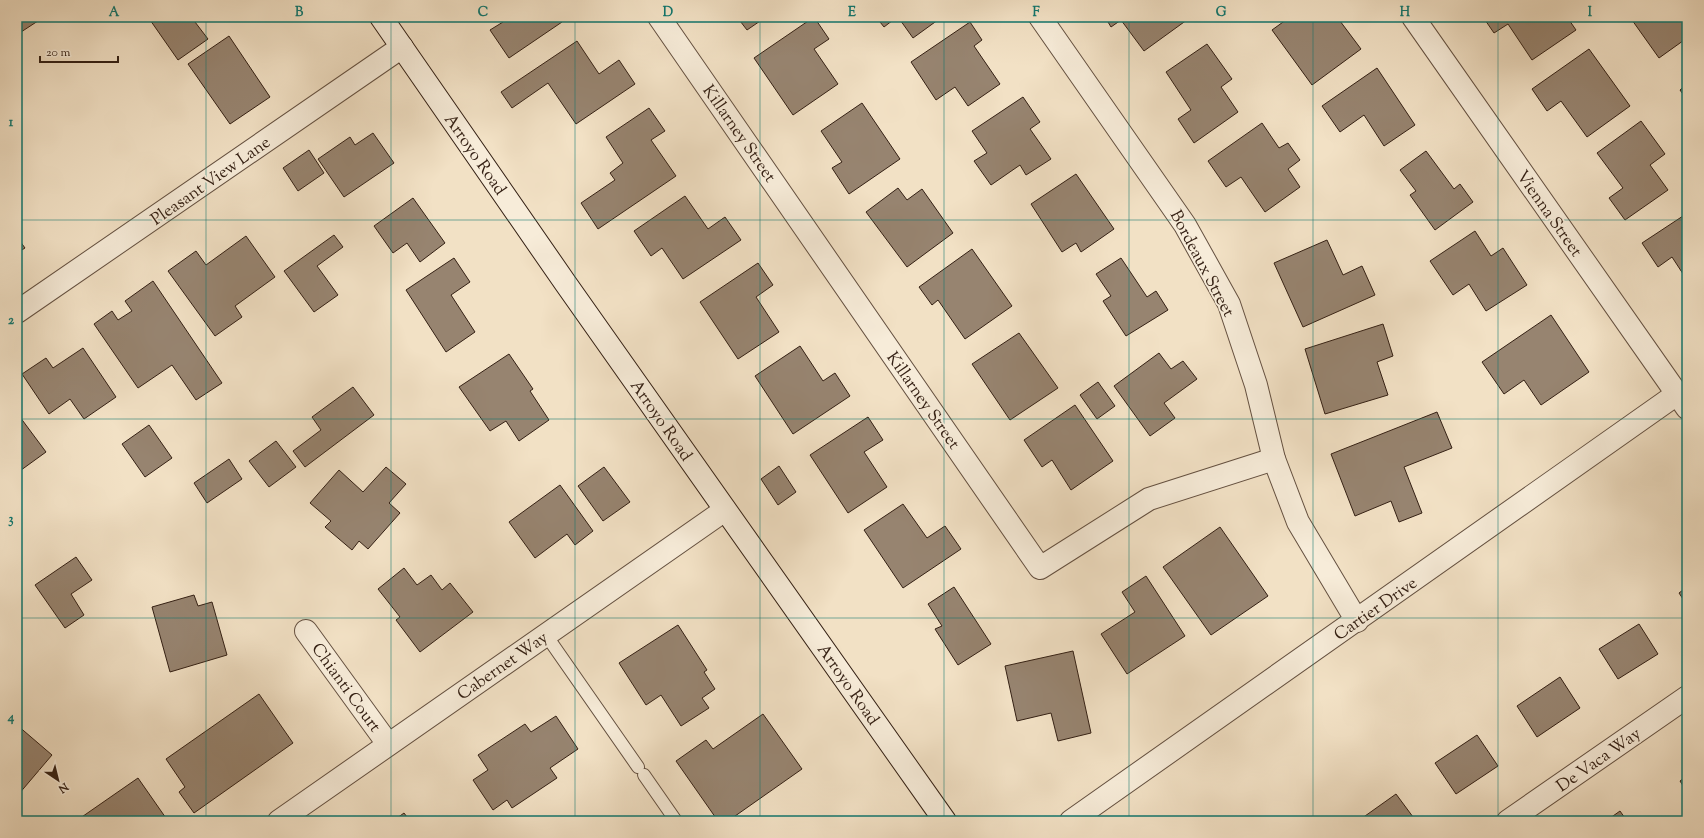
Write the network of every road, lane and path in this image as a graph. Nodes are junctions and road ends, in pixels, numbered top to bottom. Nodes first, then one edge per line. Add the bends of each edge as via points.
1 (381, 17) edge
2 (659, 17) edge
3 (1040, 17) edge
4 (1413, 17) edge
5 (402, 47) junction
6 (17, 312) edge
7 (1682, 401) edge
8 (1274, 459) junction
9 (726, 510) junction
10 (1357, 621) junction
11 (306, 631) dead end
12 (546, 635) junction
13 (1687, 697) edge
14 (388, 744) junction
15 (279, 821) edge
16 (676, 821) edge
17 (945, 821) edge
18 (1071, 821) edge
19 (1508, 821) edge

1 - 5 street, Arroyo Road
2 - 8 street, Killarney Street via 1040,568 1149,499
3 - 8 street, Bordeaux Street via 1185,224 1229,304 1256,384
4 - 7 street, Vienna Street
5 - 6 street, Pleasant View Lane
5 - 9 street, Arroyo Road
7 - 10 street, Cartier Drive
8 - 10 street, Bordeaux Street via 1298,522
9 - 12 street, Cabernet Way
9 - 17 street, Arroyo Road
10 - 18 street, Cartier Drive
11 - 14 street, Chianti Court
12 - 14 street, Cabernet Way
12 - 16 lane
13 - 19 street, De Vaca Way
14 - 15 street, Cabernet Way

